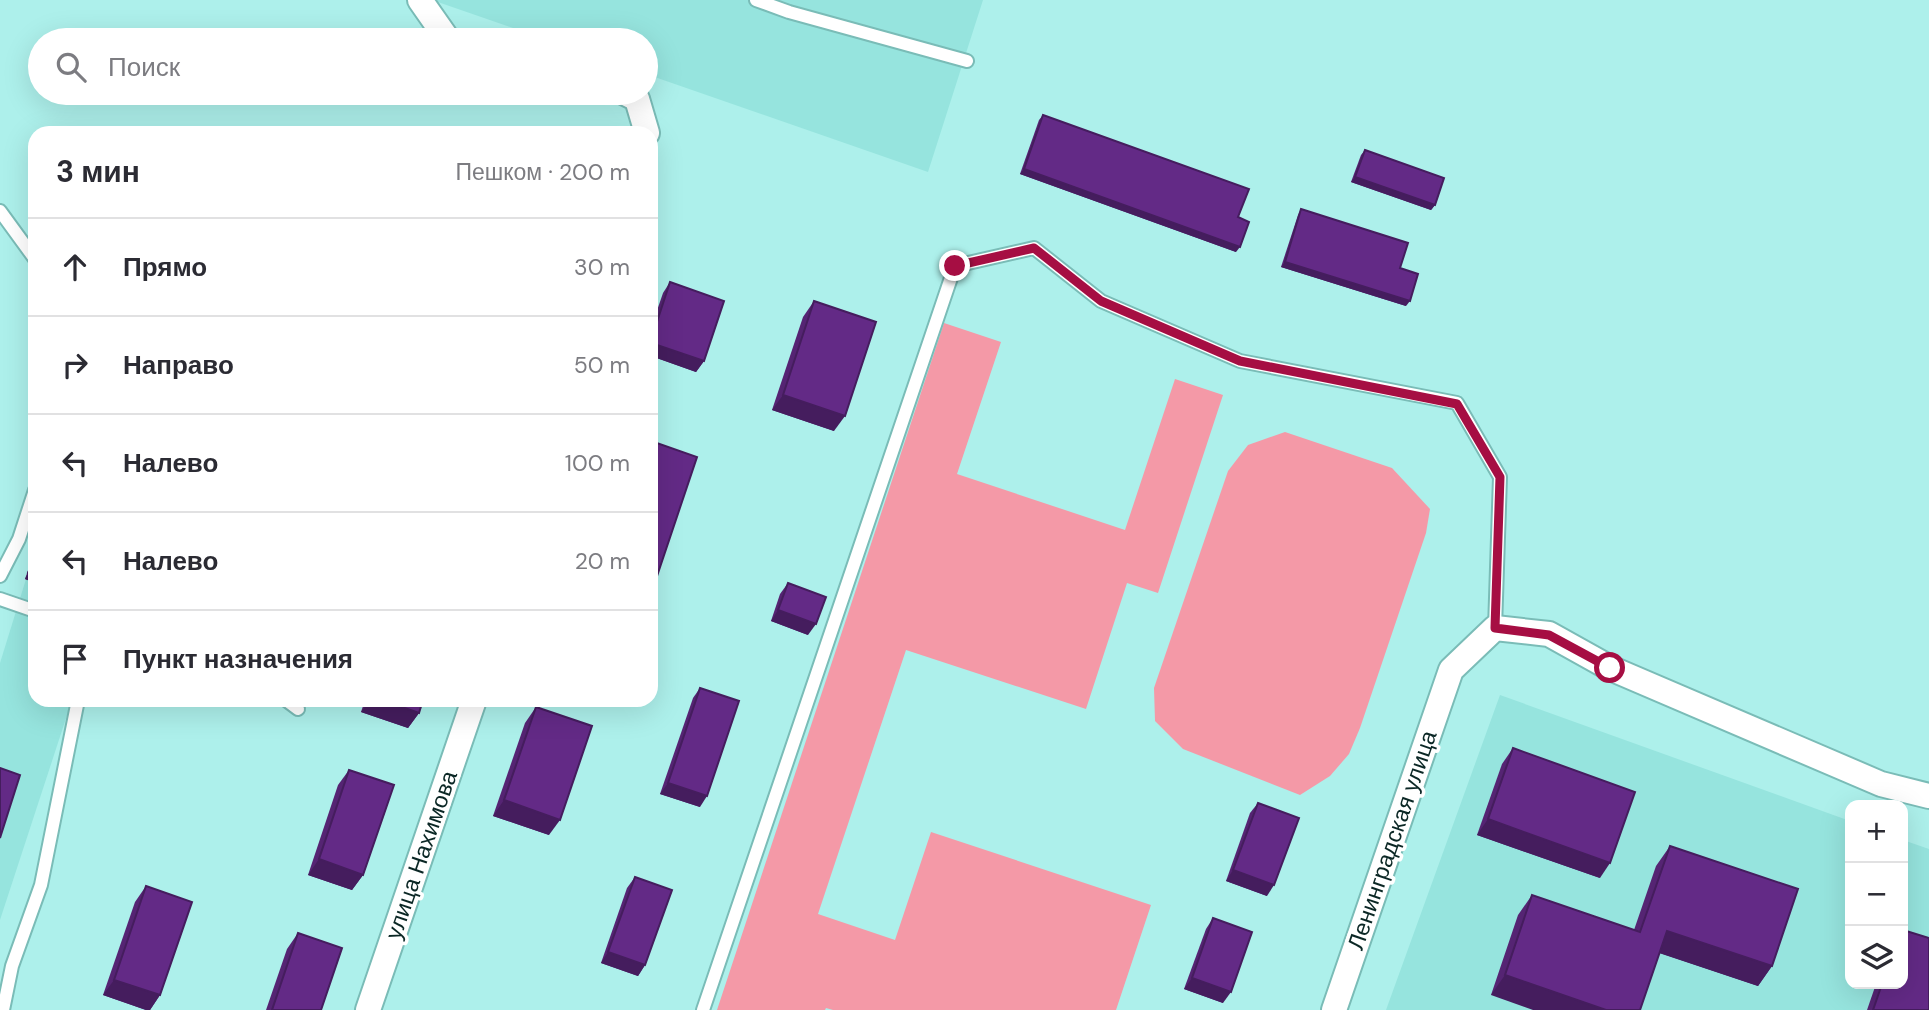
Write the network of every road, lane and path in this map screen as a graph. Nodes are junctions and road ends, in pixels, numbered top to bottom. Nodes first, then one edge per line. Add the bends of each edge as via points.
1 (421, 0) edge
2 (756, 0) edge
3 (440, 28) edge
4 (967, 61) dead end
5 (640, 105) edge
6 (645, 126) edge
7 (0, 211) edge
8 (28, 250) edge
9 (28, 511) edge
10 (0, 576) edge
11 (0, 599) edge
12 (28, 609) edge
13 (1495, 628) junction
14 (77, 707) edge
15 (295, 707) edge
16 (472, 707) edge
17 (298, 709) dead end
18 (1929, 796) edge
19 (3, 1010) edge
20 (368, 1010) edge
21 (703, 1010) edge
22 (1334, 1010) edge

1 - 3 street
2 - 4 lane
5 - 6 street
7 - 8 lane
9 - 10 lane
11 - 12 lane
13 - 18 street via 1549,635 1610,668 1868,778
13 - 21 lane via 1500,477 1457,404 1240,361 1101,301 1034,248 955,266
13 - 22 street, Ленинградская улица via 1451,670
14 - 19 lane via 41,885 12,966
15 - 17 lane
16 - 20 street, улица Нахимова

